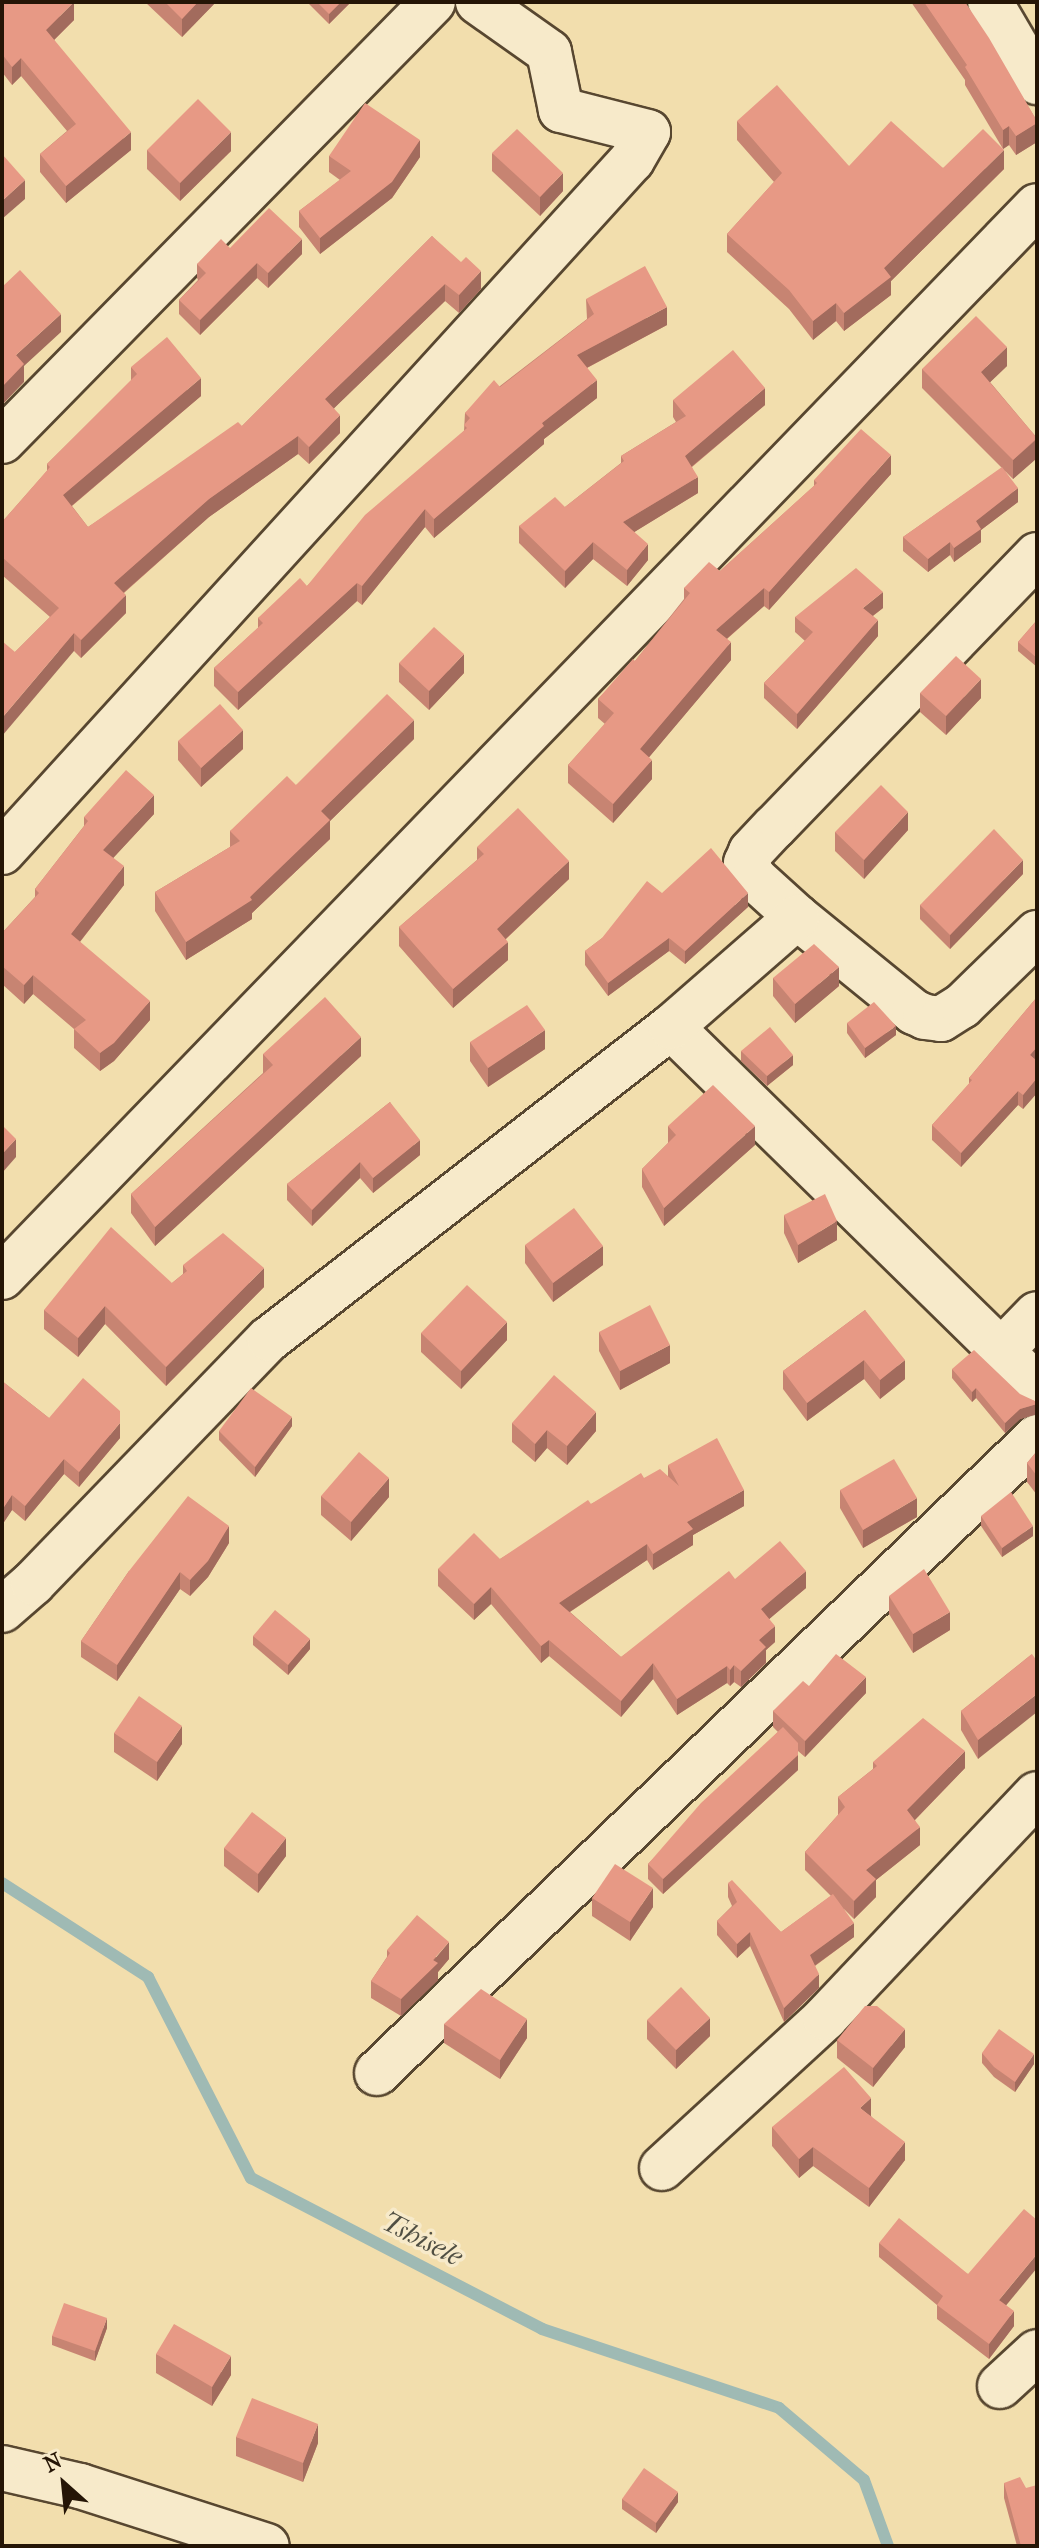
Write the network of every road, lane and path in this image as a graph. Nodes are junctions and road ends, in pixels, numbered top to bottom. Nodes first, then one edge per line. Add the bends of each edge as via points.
1 (433, 2) edge
2 (478, 2) edge
3 (990, 2) edge
4 (1037, 82) edge
5 (1037, 206) edge
6 (2, 441) edge
7 (1037, 555) edge
8 (2, 852) edge
9 (797, 917) junction
10 (1037, 933) edge
11 (671, 1027) junction
12 (2, 1277) edge
13 (1037, 1314) edge
14 (1002, 1350) junction
15 (1037, 1386) edge
16 (1037, 1437) edge
17 (2, 1610) edge
18 (1037, 1794) edge
19 (377, 2073) dead end
20 (662, 2168) dead end
21 (1037, 2352) edge
22 (1000, 2386) dead end
23 (2, 2468) edge
24 (267, 2546) edge

1 - 6 street
2 - 8 street via 549,52 561,110 648,132 632,160
3 - 4 street
5 - 12 street
7 - 9 street via 751,852 746,863 754,878
9 - 10 street via 914,1012 941,1019 962,1006
9 - 11 street
11 - 14 street
11 - 17 street via 269,1339
13 - 14 street
14 - 15 street
16 - 19 street
18 - 20 street via 825,2018
21 - 22 street
23 - 24 street via 80,2486

